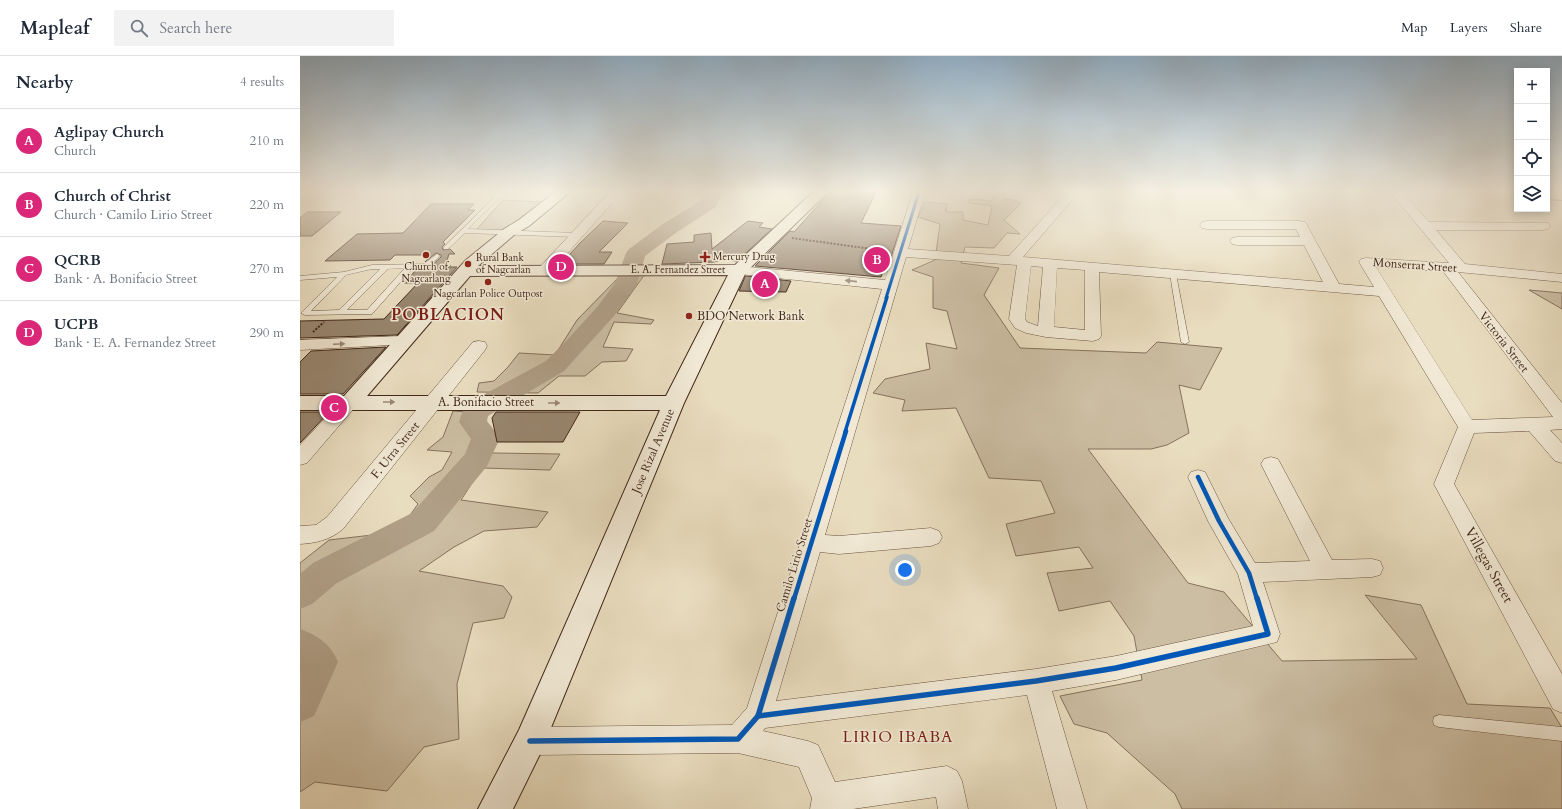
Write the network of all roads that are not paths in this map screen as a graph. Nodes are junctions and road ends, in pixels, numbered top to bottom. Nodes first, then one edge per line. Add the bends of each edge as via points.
1 (468, 227) edge
2 (517, 227) edge
3 (583, 227) edge
4 (785, 227) edge
5 (909, 227) edge
6 (1045, 227) edge
7 (1301, 227) edge
8 (1426, 227) edge
9 (464, 231) junction
10 (509, 232) junction
11 (576, 234) junction
12 (1236, 240) dead end
13 (1308, 241) junction
14 (446, 248) dead end
15 (901, 253) junction
16 (437, 256) dead end
17 (1018, 261) junction
18 (1050, 264) junction
19 (411, 266) junction
20 (386, 267) junction
21 (1092, 267) junction
22 (467, 268) junction
23 (1454, 268) junction
24 (739, 270) junction
25 (544, 271) junction
26 (344, 274) junction
27 (1173, 274) junction
28 (300, 278) edge
29 (1560, 280) edge
30 (890, 285) junction
31 (1333, 287) junction
32 (1384, 292) junction
33 (338, 312) junction
34 (1046, 332) junction
35 (402, 341) junction
36 (1185, 342) dead end
37 (479, 346) dead end
38 (303, 348) edge
39 (350, 402) junction
40 (434, 402) junction
41 (300, 403) edge
42 (673, 403) junction
43 (1562, 416) edge
44 (1533, 423) junction
45 (1562, 423) edge
46 (1467, 427) junction
47 (1562, 456) edge
48 (300, 458) edge
49 (1271, 464) dead end
50 (1198, 477) dead end
51 (300, 535) edge
52 (931, 537) dead end
53 (812, 542) junction
54 (1372, 568) dead end
55 (1326, 570) junction
56 (1249, 573) junction
57 (1036, 681) junction
58 (1562, 700) edge
59 (758, 716) junction
60 (1439, 721) dead end
61 (1562, 734) edge
62 (738, 739) junction
63 (530, 741) junction
64 (826, 804) edge
65 (495, 809) edge
66 (953, 809) edge
67 (1072, 809) edge

1 - 9 lane
2 - 10 main road
3 - 11 street
4 - 24 main road, Jose Rizal Avenue
5 - 15 street, Camilo Lirio Street
6 - 17 street
7 - 13 street
8 - 23 street, Victoria Street
9 - 10 lane
9 - 14 lane
10 - 11 lane
10 - 22 main road
11 - 25 street
12 - 13 street
13 - 31 street
15 - 17 street
15 - 30 street, Camilo Lirio Street
16 - 19 lane via 426,266
17 - 18 street
17 - 34 street via 1017,319 1021,325 1032,330
18 - 21 street
18 - 34 street
19 - 20 lane
19 - 33 lane via 369,312
20 - 26 lane via 372,267
20 - 33 lane
21 - 27 street
21 - 34 street via 1093,336
22 - 25 main road, E. A. Fernandez Street
22 - 35 main road
23 - 29 street, Monserrat Street
23 - 32 street, Monserrat Street via 1366,262
23 - 43 street, Victoria Street
24 - 25 main road, E. A. Fernandez Street
30 -> 24 street, E. A. Fernandez Street
24 - 42 main road, Jose Rizal Avenue
26 - 28 lane
26 - 33 lane via 305,313
27 - 31 street
27 - 36 lane
30 - 53 street, Camilo Lirio Street
31 - 32 street
32 - 46 street, Monserrat Street
38 -> 35 street
35 - 39 main road
37 - 40 street, F. Urra Street
39 -> 40 main road, A. Bonifacio Street
39 - 41 main road, A. Bonifacio Street
39 - 48 street
40 -> 42 main road, A. Bonifacio Street
40 - 51 street, F. Urra Street via 327,531
42 - 63 main road, Jose Rizal Avenue
44 - 45 street
44 - 46 street
44 - 47 street
46 - 58 street, Villegas Street via 1444,484
49 - 55 street
50 - 56 street via 1219,521
52 - 53 street via 839,545
53 - 59 street, Camilo Lirio Street
54 - 55 street
55 - 56 street
56 - 57 street via 1268,634 1116,668
57 - 59 street
57 - 67 street
59 - 62 street, Camilo Lirio Street
60 - 61 lane
62 - 63 street
62 - 64 street via 808,755
63 - 65 main road, Jose Rizal Avenue
64 - 66 street via 947,781

